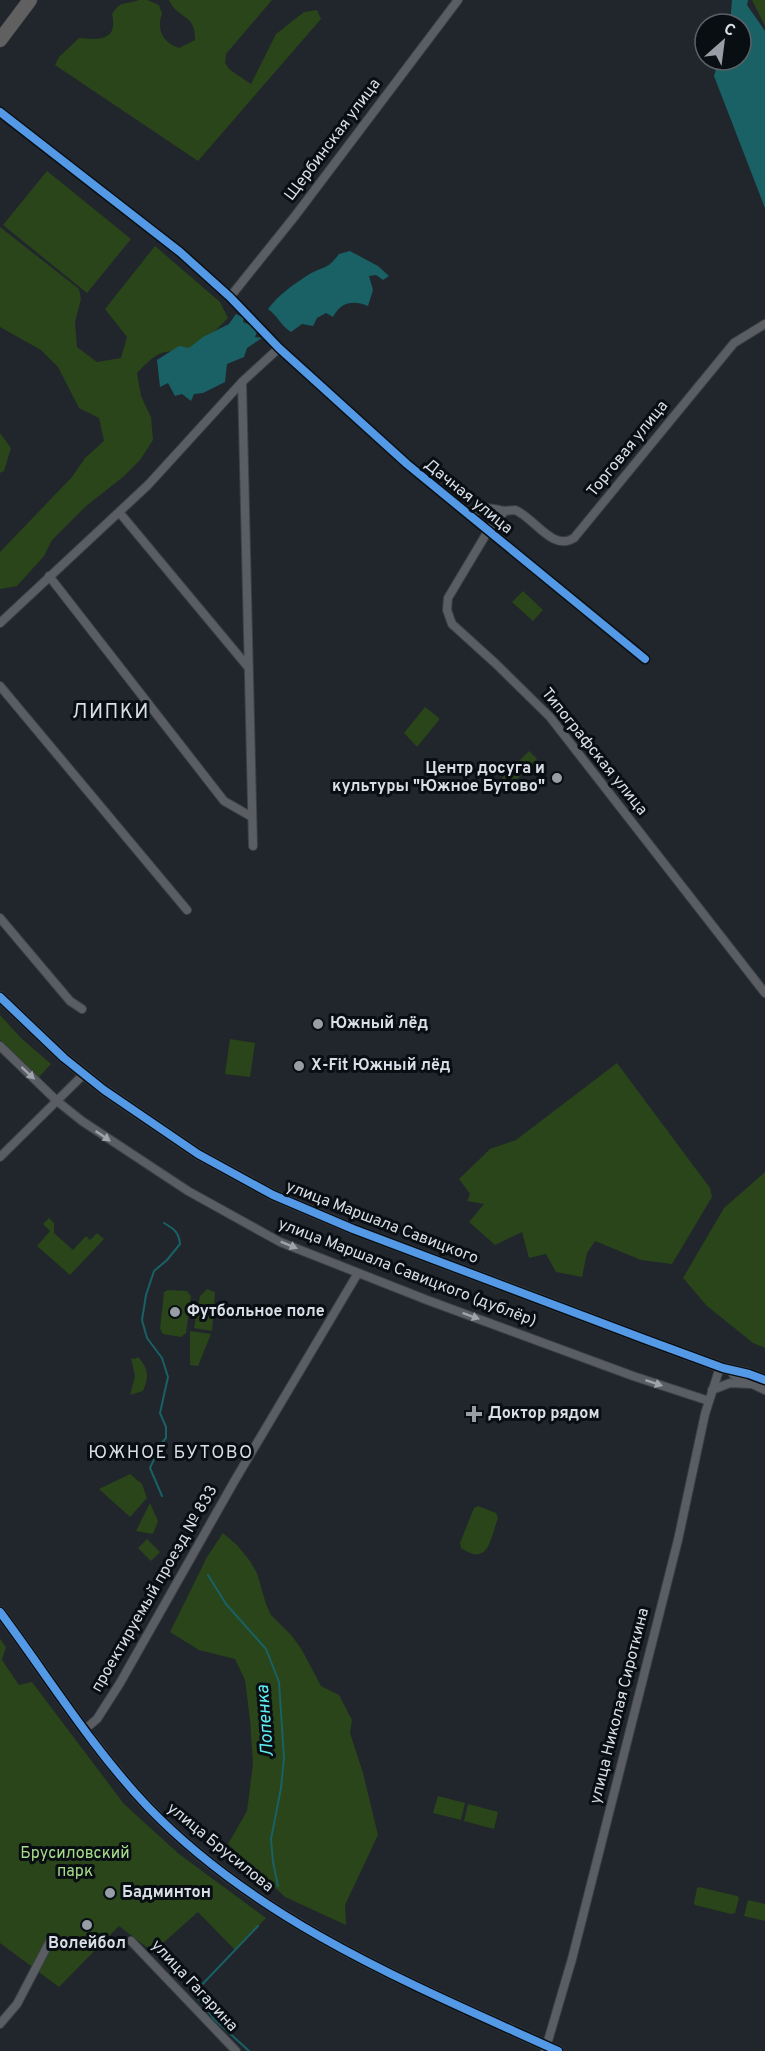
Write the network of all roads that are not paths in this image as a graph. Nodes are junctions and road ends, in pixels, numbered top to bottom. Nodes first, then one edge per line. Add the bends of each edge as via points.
1 (30, 0) edge
2 (458, 0) edge
3 (0, 40) edge
4 (0, 112) edge
5 (230, 297) junction
6 (765, 324) edge
7 (279, 348) junction
8 (242, 382) junction
9 (505, 511) junction
10 (119, 512) junction
11 (471, 516) junction
12 (488, 531) junction
13 (49, 576) junction
14 (0, 623) edge
15 (645, 659) dead end
16 (248, 667) junction
17 (0, 686) edge
18 (252, 817) junction
19 (253, 846) dead end
20 (187, 910) dead end
21 (0, 918) edge
22 (765, 993) edge
23 (0, 997) edge
24 (82, 1009) dead end
25 (0, 1046) edge
26 (84, 1074) junction
27 (57, 1101) junction
28 (0, 1157) edge
29 (358, 1273) junction
30 (721, 1368) junction
31 (765, 1380) edge
32 (753, 1384) junction
33 (765, 1389) edge
34 (712, 1390) junction
35 (709, 1401) junction
36 (0, 1612) edge
37 (84, 1730) junction
38 (50, 1941) dead end
39 (131, 1941) dead end
40 (0, 2024) edge
41 (546, 2048) edge
42 (236, 2051) edge
43 (558, 2051) edge

1 - 3 main road
2 - 5 street, Щербинская улица
4 - 5 street, Дачная улица via 180,252
5 - 7 street, Дачная улица
6 - 9 street, Торговая улица via 734,344 569,542 560,542 520,512
7 - 8 street
7 - 11 street, Дачная улица via 407,465
8 - 10 street
8 - 16 street
9 - 11 street, Торговая улица via 483,508
9 - 12 street
10 - 13 street
10 - 16 street
11 - 12 street, Дачная улица
12 - 15 street, Дачная улица
12 - 22 street, Типографская улица via 448,598 452,624 550,717
13 - 14 street
13 - 18 street via 224,801
16 - 18 street
17 - 20 street
18 - 19 street
21 - 24 street via 70,1001
23 - 26 street, улица Маршала Савицкого
25 -> 27 street, улица Маршала Савицкого (дублёр)
26 - 27 street
26 - 30 street, улица Маршала Савицкого via 198,1154 273,1195 352,1230
27 - 28 street
27 -> 29 street, улица Маршала Савицкого (дублёр) via 199,1197 280,1242
29 -> 35 street, улица Маршала Савицкого (дублёр)
29 - 37 street, проектируемый проезд № 833 via 120,1683 97,1719
30 - 31 street, улица Маршала Савицкого
30 - 32 street
30 - 34 street, улица Николая Сироткина
32 - 33 street
32 - 34 street via 730,1383
34 - 35 street, улица Николая Сироткина
35 - 41 street, улица Николая Сироткина via 678,1540
36 - 37 street, улица Брусилова
37 - 41 street, улица Брусилова via 149,1807 224,1874 269,1906 341,1949
38 - 40 street via 17,2004
39 - 42 street, улица Гагарина
41 - 43 street, улица Брусилова

